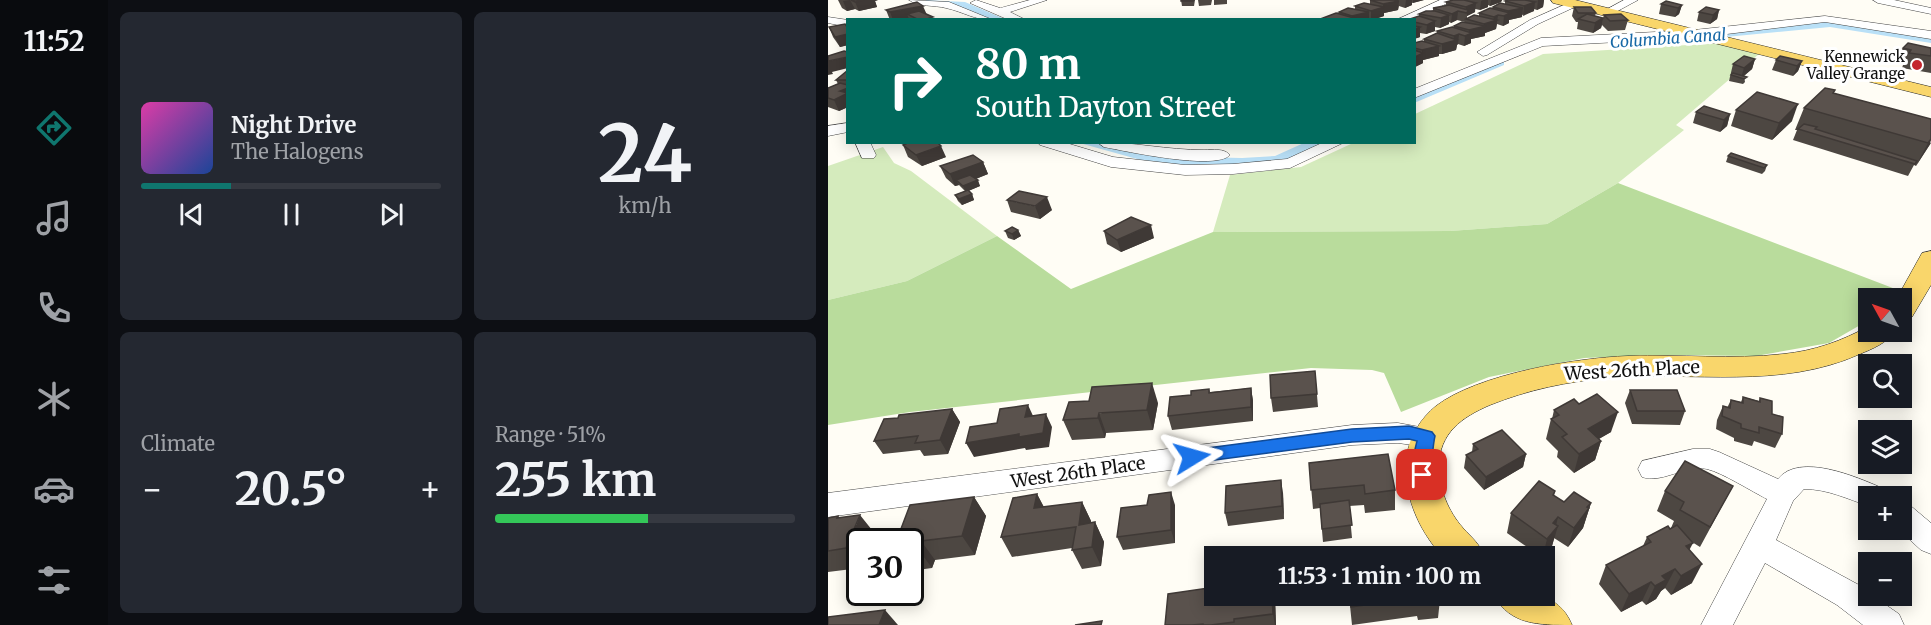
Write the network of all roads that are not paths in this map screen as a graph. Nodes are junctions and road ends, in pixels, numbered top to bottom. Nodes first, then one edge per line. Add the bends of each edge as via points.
1 (914, 0) edge
2 (957, 0) edge
3 (1042, 0) edge
4 (1449, 0) edge
5 (1633, 0) edge
6 (1878, 0) edge
7 (1565, 2) edge
8 (1908, 3) edge
9 (1931, 11) edge
10 (999, 12) junction
11 (1608, 12) junction
12 (983, 18) edge
13 (1016, 18) edge
14 (1406, 18) edge
15 (828, 21) edge
16 (846, 24) edge
17 (1931, 35) edge
18 (1706, 36) junction
19 (1437, 71) junction
20 (1423, 76) dead end
21 (1453, 78) junction
22 (1931, 92) edge
23 (1416, 93) edge
24 (1416, 107) edge
25 (846, 127) edge
26 (828, 131) edge
27 (1052, 144) edge
28 (1114, 144) edge
29 (1300, 144) edge
30 (1333, 144) edge
31 (1931, 258) edge
32 (1912, 298) edge
33 (1861, 342) edge
34 (1426, 436) junction
35 (1651, 469) dead end
36 (1858, 490) edge
37 (1783, 494) junction
38 (828, 505) edge
39 (1912, 524) edge
40 (1931, 541) edge
41 (1759, 545) junction
42 (1457, 546) edge
43 (1848, 595) junction
44 (1527, 606) edge
45 (1552, 625) edge
46 (1717, 625) edge
47 (1869, 625) edge
48 (1888, 625) edge

1 - 12 street via 949,5
2 - 10 street
3 - 10 street
4 - 14 street
5 - 11 street
6 - 8 street
7 - 11 main road
7 - 19 street via 1499,44
8 - 9 street
10 - 13 street
11 - 18 main road
15 - 16 street
17 - 18 street via 1825,19
18 - 21 street via 1541,42
18 - 22 main road
18 - 24 street via 1553,49
19 - 20 street
19 - 21 street
21 - 23 street
25 - 26 street
27 - 30 street via 1111,162 1185,170 1290,163
28 - 29 street via 1169,155 1238,156 1279,154
31 - 32 main road
33 - 34 main road, West 26th Place via 1822,358 1780,365 1644,366 1556,374 1467,401 1440,419
34 - 38 street, West 26th Place via 1387,432 1352,435
34 - 42 main road via 1422,475 1427,499 1431,511
35 - 37 street via 1710,459
36 - 37 street via 1800,478
37 - 41 street
39 - 40 street
41 - 43 street
41 - 46 street
43 - 47 street
43 - 48 street
44 - 45 main road

